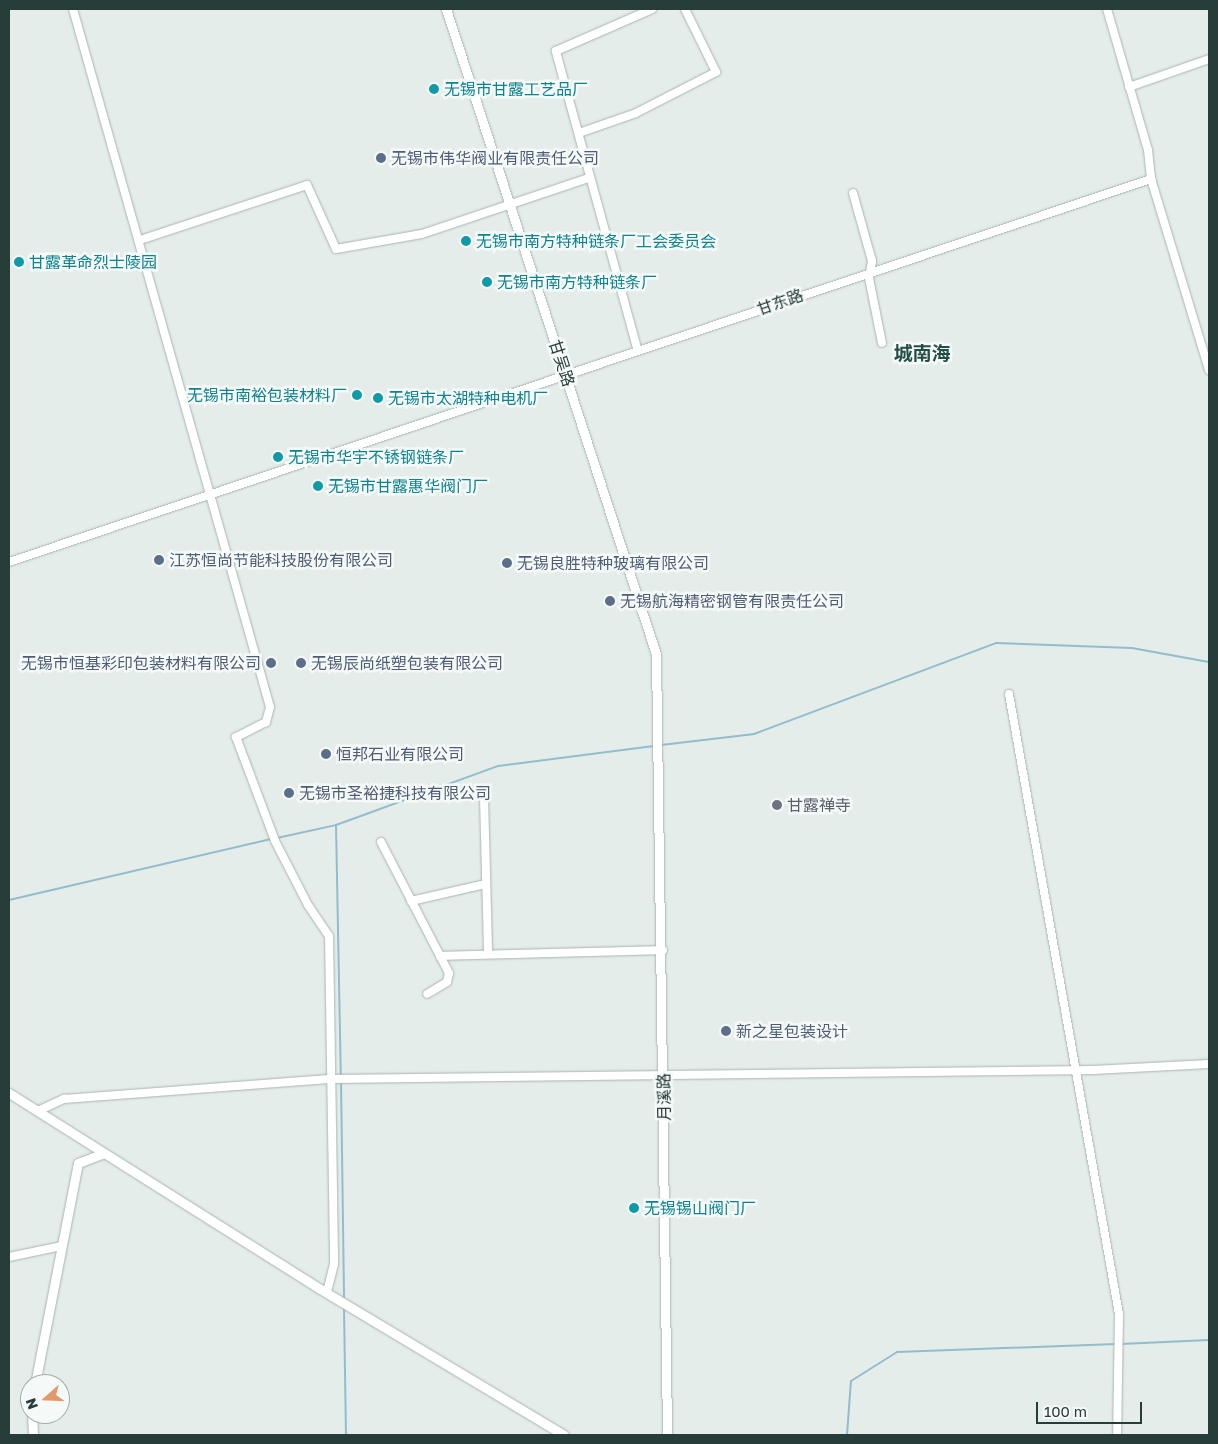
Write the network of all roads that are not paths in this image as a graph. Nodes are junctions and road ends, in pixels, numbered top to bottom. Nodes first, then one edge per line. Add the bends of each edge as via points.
1 (73, 9) edge
2 (446, 9) edge
3 (652, 9) edge
4 (685, 9) edge
5 (1107, 9) edge
6 (1209, 59) edge
7 (1129, 86) junction
8 (579, 133) junction
9 (588, 178) junction
10 (1151, 179) junction
11 (853, 194) dead end
12 (511, 207) junction
13 (140, 240) junction
14 (871, 271) junction
15 (882, 343) dead end
16 (637, 348) junction
17 (1209, 370) edge
18 (566, 375) junction
19 (209, 494) junction
20 (9, 562) edge
21 (1009, 694) dead end
22 (655, 758) joint
23 (484, 797) dead end
24 (381, 842) dead end
25 (486, 884) junction
26 (411, 900) junction
27 (662, 950) junction
28 (488, 952) junction
29 (440, 956) junction
30 (427, 994) dead end
31 (1209, 1064) edge
32 (1072, 1070) junction
33 (664, 1076) junction
34 (334, 1078) junction
35 (9, 1093) edge
36 (38, 1111) junction
37 (102, 1154) junction
38 (61, 1246) junction
39 (9, 1256) edge
40 (327, 1293) junction
41 (37, 1374) edge
42 (564, 1435) edge
43 (667, 1435) edge
44 (1117, 1435) edge

1 - 13 street
2 - 12 street, 甘吴路
3 - 8 street via 556,52
4 - 8 street via 716,72 636,113
5 - 7 street
6 - 7 street
7 - 10 street via 1148,150
8 - 9 street
9 - 12 street
9 - 16 street
10 - 14 street, 甘东路
10 - 17 street
11 - 14 street via 872,261
12 - 13 street via 422,234 336,249 307,185
12 - 18 street, 甘吴路
13 - 19 street
14 - 15 street
14 - 16 street, 甘东路
16 - 18 street, 甘东路
18 - 19 street, 甘东路
18 - 22 street, 甘吴路 via 656,654
19 - 20 street, 甘东路
19 - 34 street via 270,707 266,722 236,737 275,840 308,905 330,936
21 - 32 street
22 - 27 street, 月溪路
23 - 25 street
24 - 26 street
25 - 26 street
25 - 28 street
26 - 29 street
27 - 28 street
27 - 33 street, 月溪路
28 - 29 street
29 - 30 street via 449,979
31 - 32 street
32 - 33 street
32 - 44 street via 1119,1314
33 - 34 street
33 - 43 street, 月溪路
34 - 36 street via 64,1099
34 - 40 street via 334,1264
35 - 36 street
36 - 37 street
37 - 38 street via 78,1163
37 - 40 street
38 - 39 street
38 - 41 street
40 - 42 street

